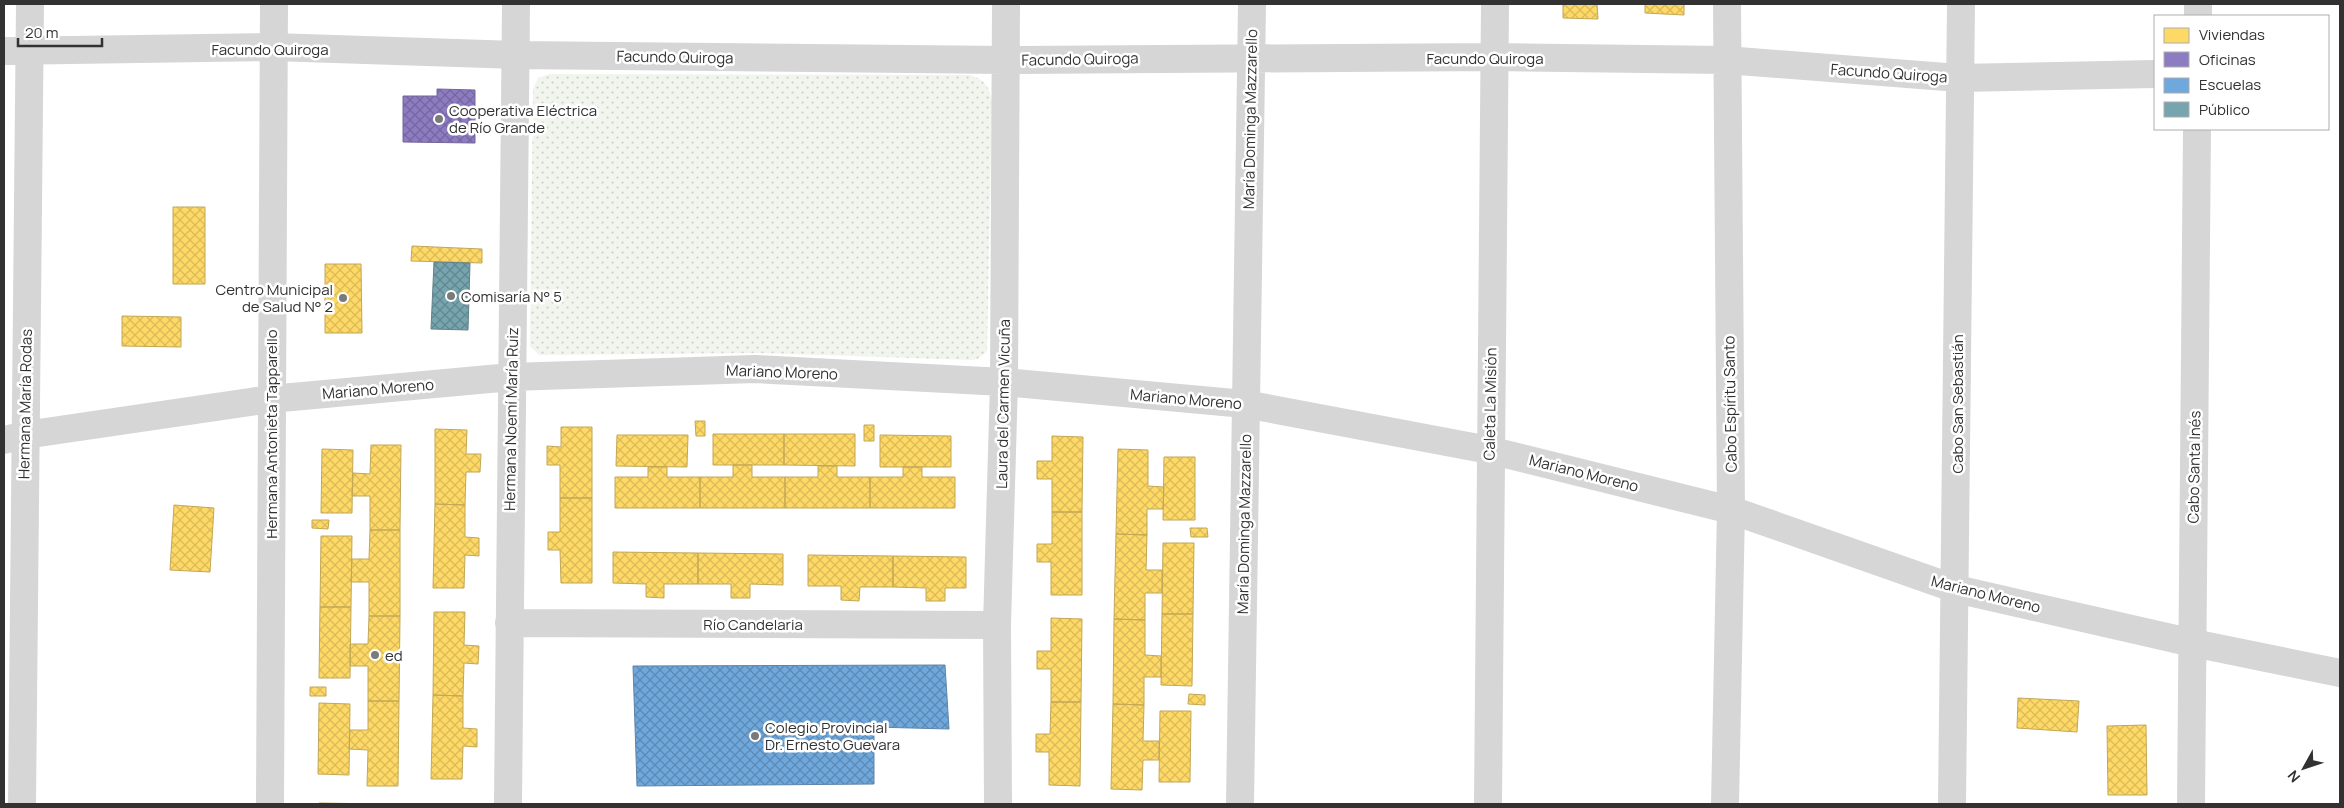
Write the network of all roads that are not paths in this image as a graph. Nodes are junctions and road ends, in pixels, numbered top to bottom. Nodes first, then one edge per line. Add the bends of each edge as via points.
1 (30, 4) edge
2 (274, 4) edge
3 (516, 4) edge
4 (1006, 4) edge
5 (1252, 4) edge
6 (1495, 4) edge
7 (1727, 4) edge
8 (1961, 4) edge
9 (273, 48) junction
10 (16, 51) edge
11 (516, 55) junction
12 (1494, 57) junction
13 (1252, 58) junction
14 (1006, 60) junction
15 (1726, 60) junction
16 (2154, 74) edge
17 (1960, 78) junction
18 (2197, 130) edge
19 (511, 377) junction
20 (1004, 382) junction
21 (270, 399) junction
22 (1245, 404) junction
23 (14, 437) edge
24 (1489, 450) junction
25 (1731, 510) junction
26 (1956, 589) junction
27 (509, 622) junction
28 (997, 625) junction
29 (2193, 643) junction
30 (2340, 673) edge
31 (22, 804) edge
32 (270, 804) edge
33 (508, 804) edge
34 (998, 804) edge
35 (1240, 804) edge
36 (1488, 804) edge
37 (1725, 804) edge
38 (1952, 804) edge
39 (2191, 804) edge

1 - 10 street, Hermana María Rodas
2 - 9 street, Hermana Antonieta Tapparello
3 - 11 street, Hermana Noemí María Ruiz
4 - 14 street, Laura del Carmen Vicuña
5 - 13 street, María Dominga Mazzarello
6 - 12 street, Caleta La Misión
7 - 15 street, Cabo Espíritu Santo
8 - 17 street, Cabo San Sebastián
9 - 10 street, Facundo Quiroga
9 - 11 street, Facundo Quiroga
9 - 21 street, Hermana Antonieta Tapparello
10 - 23 street, Hermana María Rodas
11 - 14 street, Facundo Quiroga
11 - 19 street, Hermana Noemí María Ruiz
12 - 13 street, Facundo Quiroga
12 - 15 street, Facundo Quiroga
12 - 24 street, Caleta La Misión
13 - 14 street, Facundo Quiroga
13 - 22 street, María Dominga Mazzarello
14 - 20 street, Laura del Carmen Vicuña
15 - 17 street, Facundo Quiroga
15 - 25 street, Cabo Espíritu Santo
16 - 17 street, Facundo Quiroga
17 - 26 street, Cabo San Sebastián
18 - 29 street, Cabo Santa Inés
19 - 20 street, Mariano Moreno via 755,369
19 - 21 street, Mariano Moreno
19 - 27 street, Hermana Noemí María Ruiz
20 - 22 street, Mariano Moreno
20 - 28 street, Laura del Carmen Vicuña
21 - 23 street, Mariano Moreno
21 - 32 street, Hermana Antonieta Tapparello
22 - 24 street, Mariano Moreno
22 - 35 street, María Dominga Mazzarello
23 - 31 street, Hermana María Rodas
24 - 25 street, Mariano Moreno
24 - 36 street, Caleta La Misión
25 - 26 street, Mariano Moreno
25 - 37 street, Cabo Espíritu Santo
26 - 29 street, Mariano Moreno
26 - 38 street, Cabo San Sebastián
27 - 28 street, Río Candelaria
27 - 33 street, Hermana Noemí María Ruiz
28 - 34 street, Laura del Carmen Vicuña
29 - 30 street, Mariano Moreno
29 - 39 street, Cabo Santa Inés

